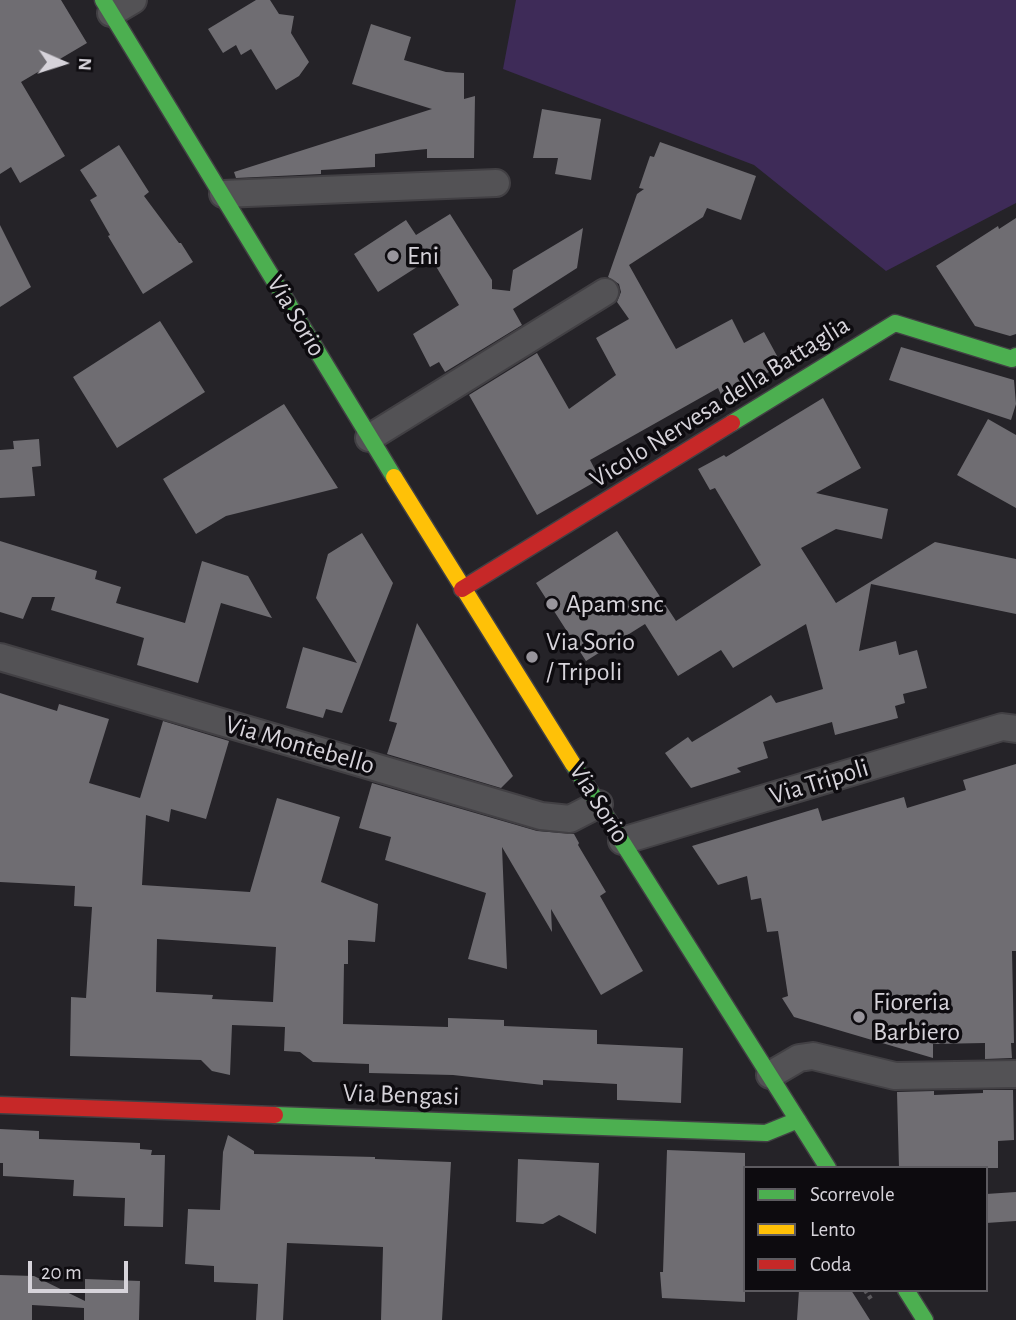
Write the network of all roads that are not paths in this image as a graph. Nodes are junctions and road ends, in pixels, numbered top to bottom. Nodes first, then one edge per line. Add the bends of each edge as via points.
1 (116, 4) edge
2 (496, 183) dead end
3 (223, 194) junction
4 (606, 292) dead end
5 (1016, 356) edge
6 (369, 438) junction
7 (462, 589) junction
8 (0, 657) edge
9 (1016, 729) edge
10 (599, 804) junction
11 (622, 841) junction
12 (1016, 1074) edge
13 (771, 1075) junction
14 (0, 1105) edge
15 (798, 1120) junction
16 (827, 1166) edge
17 (907, 1292) edge
18 (925, 1320) edge

1 - 3 street, Via Sorio
2 - 3 street
3 - 6 street, Via Sorio
4 - 6 street
5 - 7 street, Vicolo Nervesa della Battaglia via 1012,359 895,323
6 - 7 street, Via Sorio
7 - 10 street, Via Sorio
8 - 10 street, Via Montebello via 541,816 570,819
9 - 11 street, Via Tripoli via 1002,727
10 - 11 street, Via Sorio
11 - 13 street, Via Sorio
12 - 13 street via 895,1076 813,1056 799,1058
13 - 15 street, Via Sorio
14 - 15 street, Via Bengasi via 766,1133
15 - 16 street, Via Sorio
17 - 18 street

